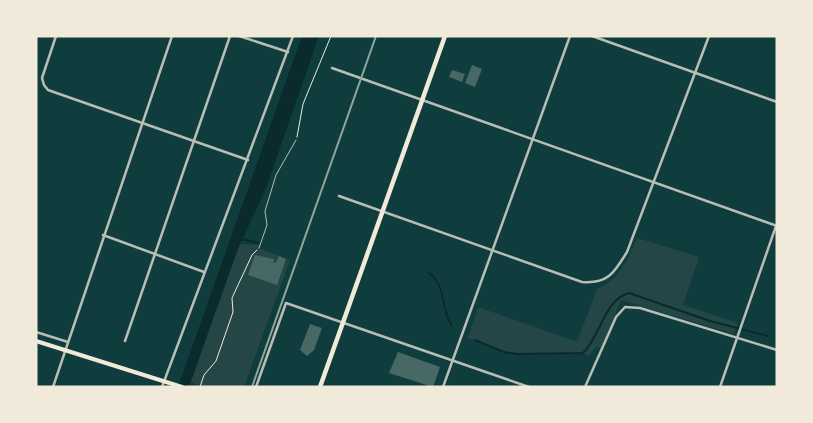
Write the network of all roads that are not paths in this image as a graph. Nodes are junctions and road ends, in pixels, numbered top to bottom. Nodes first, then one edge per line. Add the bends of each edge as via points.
1 (56, 36) edge
2 (172, 36) edge
3 (230, 36) edge
4 (240, 36) edge
5 (293, 36) edge
6 (444, 36) edge
7 (570, 36) edge
8 (592, 36) edge
9 (709, 36) edge
10 (288, 52) junction
11 (332, 68) dead end
12 (696, 73) junction
13 (421, 100) junction
14 (777, 102) edge
15 (144, 123) junction
16 (296, 140) road end
17 (532, 140) junction
18 (194, 141) junction
19 (248, 160) junction
20 (654, 183) junction
21 (339, 196) dead end
22 (381, 209) junction
23 (777, 226) edge
24 (103, 235) junction
25 (259, 248) road end
26 (493, 250) junction
27 (155, 254) junction
28 (204, 272) junction
29 (342, 324) junction
30 (36, 332) edge
31 (736, 339) junction
32 (36, 341) edge
33 (125, 341) dead end
34 (68, 342) junction
35 (777, 350) edge
36 (452, 362) junction
37 (164, 381) junction
38 (53, 387) edge
39 (162, 387) edge
40 (182, 387) edge
41 (256, 387) edge
42 (320, 387) edge
43 (443, 387) edge
44 (529, 387) edge
45 (585, 387) edge
46 (720, 387) edge

1 - 15 street via 42,78 48,90
2 - 15 street
3 - 18 street
4 - 10 street
5 - 10 street
6 - 13 main road
7 - 17 street
8 - 12 street
9 - 12 street
10 - 19 street
11 - 13 street
12 - 14 street
12 - 20 street
13 - 17 street
13 - 22 main road
15 - 18 street
15 - 24 street
16 - 25 lane via 276,175 266,211 267,225
17 - 20 street
17 - 26 street
18 - 19 street
18 - 27 street
19 - 28 street via 208,269
20 - 23 street
20 - 26 street via 627,252 608,278 595,283 582,282
21 - 22 street
22 - 26 street
22 - 29 main road
23 - 31 street
24 - 27 street
24 - 34 street
26 - 36 street
27 - 28 street
27 - 33 street
28 - 37 street
29 - 36 street
29 - 41 street via 286,303
29 - 42 main road
30 - 34 street
31 - 35 street
31 - 45 street via 640,308 625,308 616,317
31 - 46 street
32 - 37 main road
34 - 38 street
36 - 43 street
36 - 44 street
37 - 39 street
37 - 40 main road

